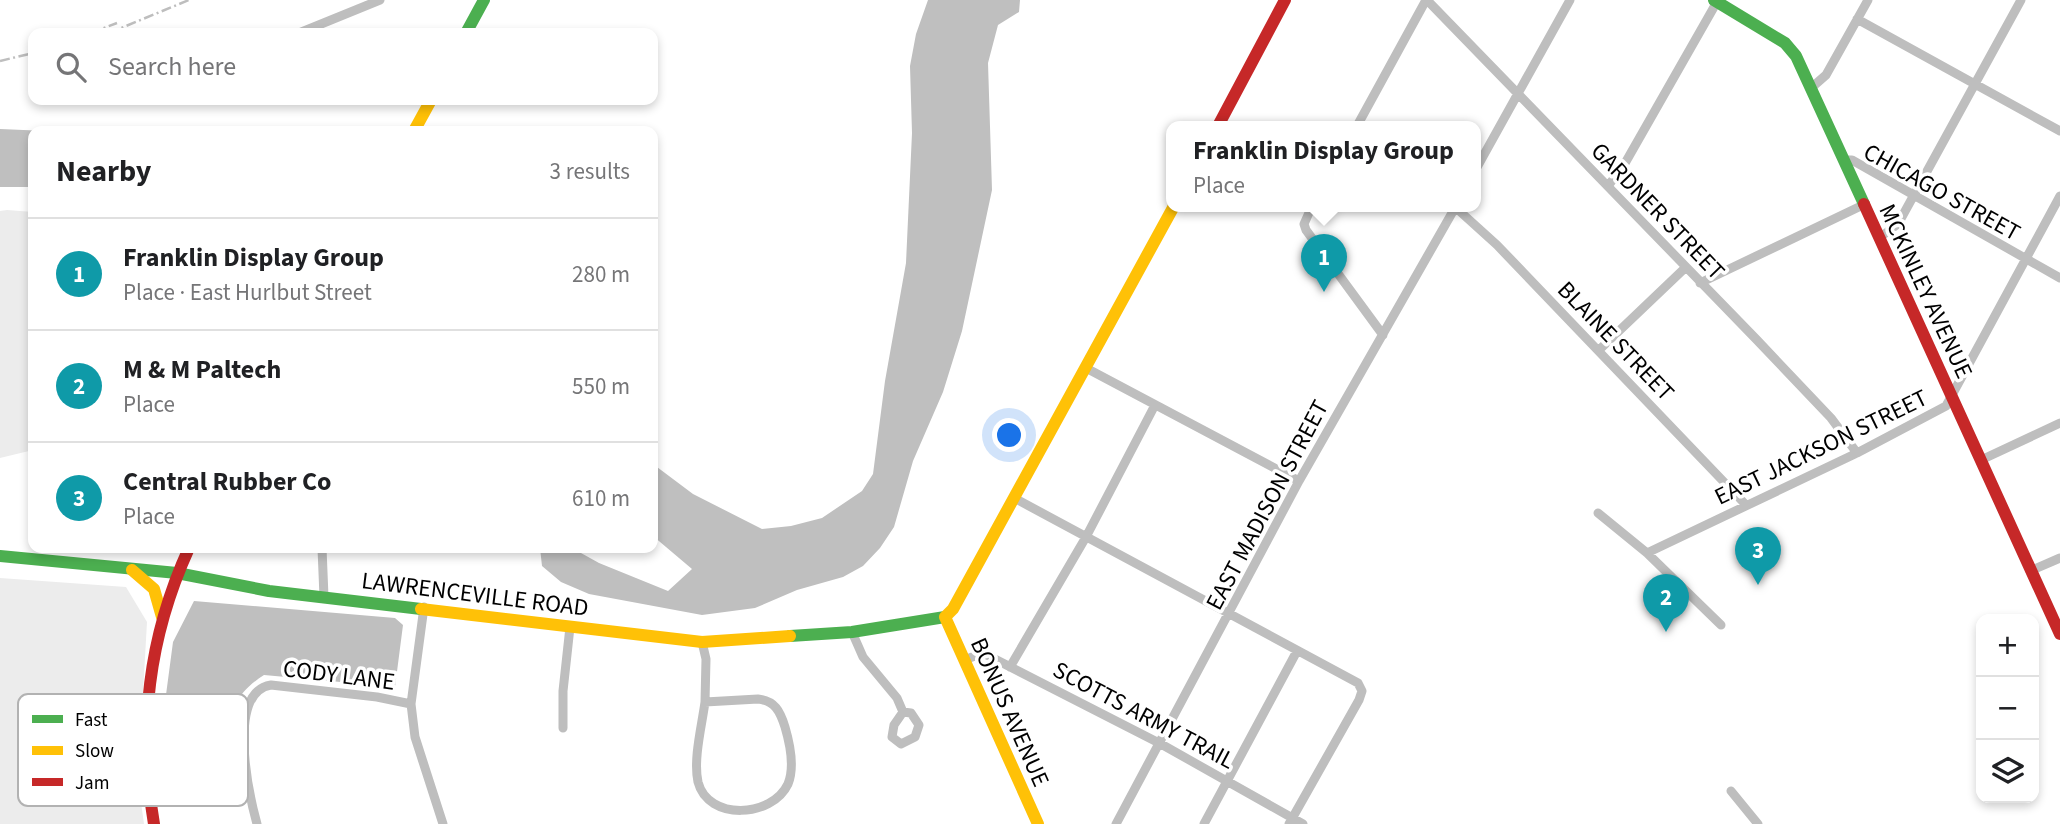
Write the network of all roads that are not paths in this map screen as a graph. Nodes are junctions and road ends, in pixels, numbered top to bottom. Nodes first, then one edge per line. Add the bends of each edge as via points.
1 (380, 0) edge
2 (484, 0) edge
3 (1285, 0) edge
4 (1427, 0) edge
5 (1570, 0) edge
6 (1716, 0) edge
7 (1868, 0) edge
8 (2021, 0) edge
9 (1857, 19) junction
10 (311, 28) edge
11 (469, 28) edge
12 (1975, 83) junction
13 (1810, 89) junction
14 (1517, 93) junction
15 (428, 105) edge
16 (1221, 121) edge
17 (1360, 121) edge
18 (417, 126) edge
19 (2060, 131) edge
20 (1481, 160) edge
21 (1843, 160) junction
22 (1608, 186) junction
23 (1913, 196) junction
24 (2060, 196) edge
25 (1863, 205) junction
26 (1171, 212) edge
27 (1309, 212) edge
28 (1452, 212) edge
29 (1461, 212) edge
30 (1879, 238) junction
31 (2024, 259) junction
32 (1685, 268) junction
33 (2060, 278) edge
34 (1700, 283) junction
35 (1383, 335) junction
36 (1599, 350) junction
37 (1086, 368) junction
38 (1953, 398) junction
39 (1155, 405) junction
40 (2060, 423) edge
41 (1857, 453) junction
42 (1981, 460) junction
43 (1298, 481) junction
44 (1016, 499) junction
45 (1746, 505) junction
46 (1598, 513) dead end
47 (1086, 537) junction
48 (1647, 552) junction
49 (187, 553) edge
50 (322, 553) edge
51 (0, 556) edge
52 (2060, 558) edge
53 (129, 568) junction
54 (2030, 571) junction
55 (177, 573) junction
56 (324, 597) junction
57 (425, 607) junction
58 (1230, 614) junction
59 (945, 617) junction
60 (163, 618) junction
61 (1721, 625) dead end
62 (570, 627) junction
63 (852, 632) junction
64 (2060, 634) edge
65 (702, 642) junction
66 (1297, 651) junction
67 (964, 660) junction
68 (1010, 667) junction
69 (146, 694) edge
70 (705, 702) junction
71 (411, 704) junction
72 (902, 712) dead end
73 (248, 714) edge
74 (563, 728) dead end
75 (1161, 744) junction
76 (1227, 781) junction
77 (1731, 791) dead end
78 (248, 792) edge
79 (151, 806) edge
80 (1290, 821) edge
81 (154, 824) edge
82 (257, 824) edge
83 (443, 824) edge
84 (1038, 824) edge
85 (1116, 824) edge
86 (1204, 824) edge
87 (1303, 824) edge
88 (1758, 824) edge

1 - 10 street
2 - 11 street
3 - 16 street
4 - 14 street, GARDNER STREET
4 - 17 street
5 - 14 street
6 - 13 street, MCKINLEY AVENUE via 1785,43
6 - 22 street
7 - 9 street
8 - 12 street
9 - 12 street
9 - 13 street via 1826,75
12 - 19 street
12 - 23 street
13 - 21 street, MCKINLEY AVENUE
14 - 20 street
14 - 22 street, GARDNER STREET
15 - 18 street
21 - 23 street, CHICAGO STREET via 1852,160
21 - 25 street, MCKINLEY AVENUE
22 - 32 street, GARDNER STREET
23 - 30 street via 1898,224
23 - 31 street, CHICAGO STREET
24 - 31 street, EAST JACKSON STREET
25 - 30 street, MCKINLEY AVENUE
25 - 34 street
26 - 37 street
27 - 35 street via 1306,230
28 - 35 street, EAST MADISON STREET
29 - 36 street, BLAINE STREET
30 - 38 street, MCKINLEY AVENUE
31 - 33 street, CHICAGO STREET
31 - 38 street, EAST JACKSON STREET
32 - 34 street, GARDNER STREET
32 - 36 street
34 - 41 street, GARDNER STREET via 1831,418
35 - 43 street, EAST MADISON STREET
36 - 45 street, BLAINE STREET
37 - 39 street
37 - 44 street
38 - 41 street, EAST JACKSON STREET via 1939,413
38 - 42 street, MCKINLEY AVENUE
39 - 43 street
39 - 47 street
40 - 42 street
41 - 45 street, EAST JACKSON STREET
42 - 54 street, MCKINLEY AVENUE
43 - 58 street, EAST MADISON STREET
44 - 47 street
44 - 59 street
45 - 48 street, EAST JACKSON STREET
46 - 48 street
47 - 58 street
47 - 68 street
48 - 61 street
49 - 55 street
50 - 56 street
51 - 53 street, LAWRENCEVILLE ROAD
52 - 54 street
53 - 55 street, LAWRENCEVILLE ROAD
53 - 60 street via 151,582
54 - 64 street, MCKINLEY AVENUE
55 - 56 street, LAWRENCEVILLE ROAD
55 - 60 street
56 - 57 street, LAWRENCEVILLE ROAD
57 - 62 street, LAWRENCEVILLE ROAD
57 - 71 street
58 - 66 street
58 - 75 street, EAST MADISON STREET
59 - 63 street, LAWRENCEVILLE ROAD
59 - 67 street, BONUS AVENUE
60 - 69 street
62 - 65 street, LAWRENCEVILLE ROAD
62 - 74 street
63 - 65 street, LAWRENCEVILLE ROAD
63 - 72 street via 863,657 897,698
65 - 70 street
66 - 76 street
66 - 80 street via 1346,675 1361,688 1359,700
67 - 68 street, SCOTTS ARMY TRAIL via 983,653
67 - 84 street, BONUS AVENUE
68 - 75 street, SCOTTS ARMY TRAIL
70 - 70 street via 758,699 778,708 792,765 778,797 734,811 706,797 697,779
71 - 73 street, CODY LANE via 364,695 263,687 251,700
71 - 83 street via 415,737
75 - 76 street, SCOTTS ARMY TRAIL
75 - 85 street, EAST MADISON STREET
76 - 80 street, SCOTTS ARMY TRAIL
76 - 86 street
77 - 88 street
78 - 82 street, CODY LANE
79 - 81 street
80 - 87 street, SCOTTS ARMY TRAIL

